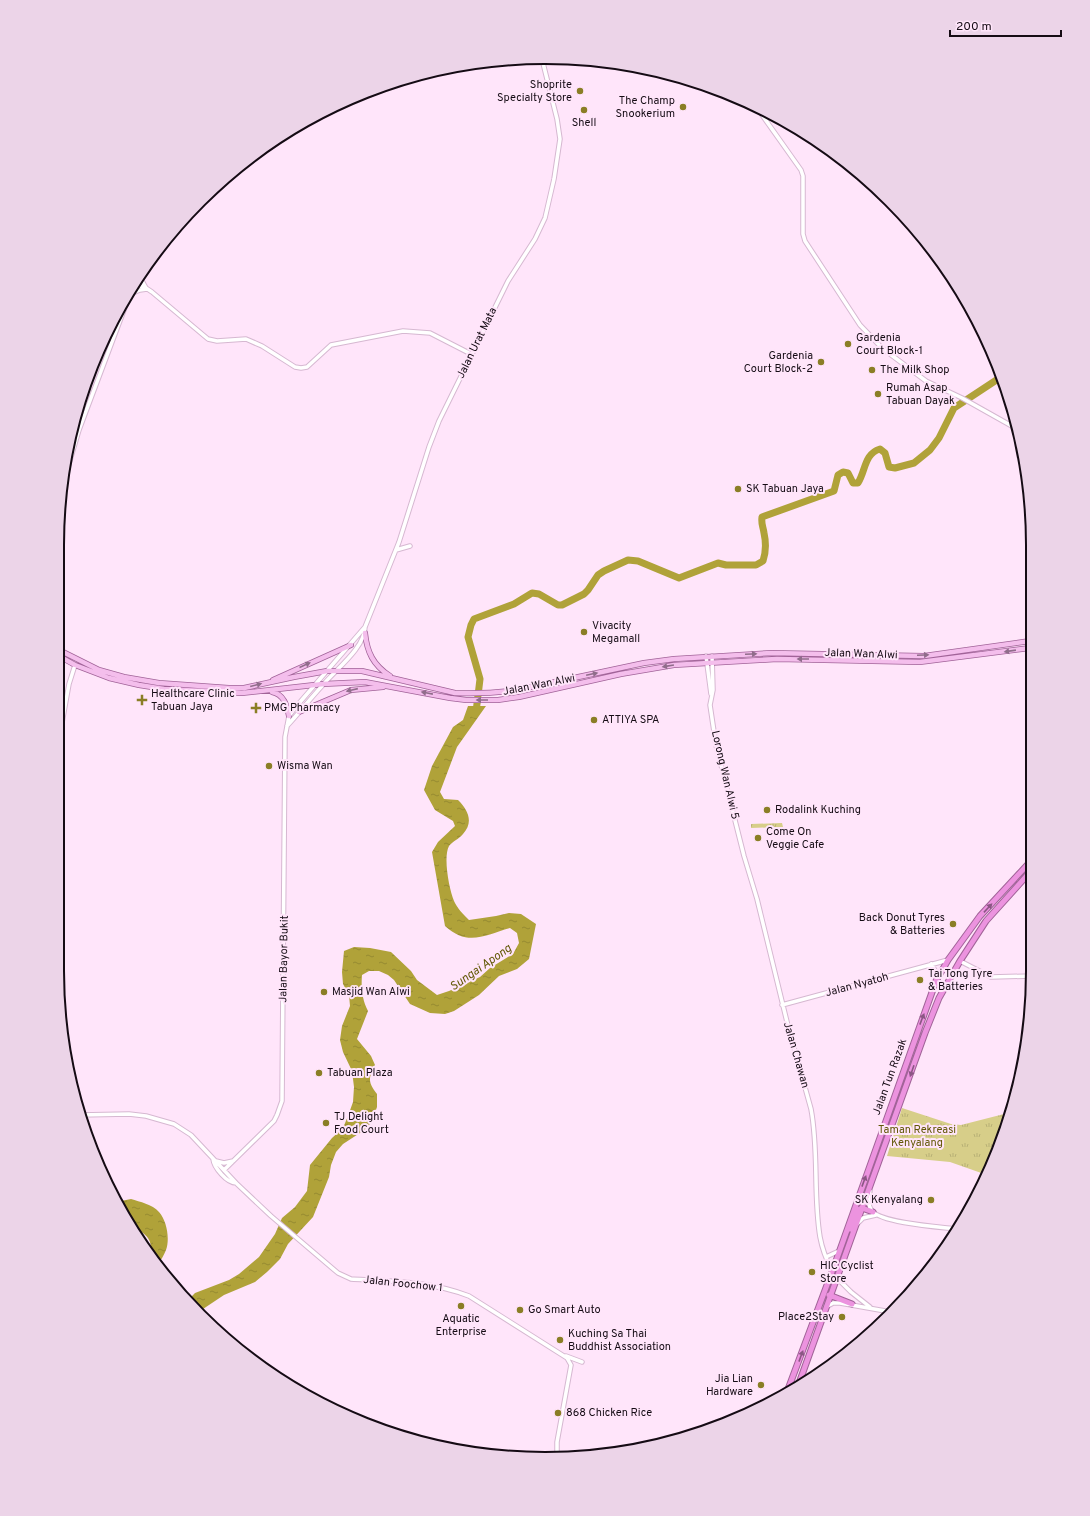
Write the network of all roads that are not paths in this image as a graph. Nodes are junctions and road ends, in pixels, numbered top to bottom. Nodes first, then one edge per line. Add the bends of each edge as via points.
1 (543, 64) edge
2 (763, 117) edge
3 (143, 281) edge
4 (139, 287) edge
5 (148, 289) junction
6 (136, 292) edge
7 (121, 318) edge
8 (471, 354) junction
9 (1011, 426) edge
10 (73, 451) edge
11 (410, 546) dead end
12 (396, 550) junction
13 (365, 627) junction
14 (365, 633) junction
15 (1026, 642) edge
16 (351, 645) junction
17 (1026, 649) edge
18 (64, 652) edge
19 (706, 656) junction
20 (712, 656) junction
21 (64, 659) edge
22 (706, 663) junction
23 (712, 663) junction
24 (75, 665) junction
25 (327, 671) junction
26 (336, 671) junction
27 (395, 678) junction
28 (270, 682) junction
29 (323, 684) junction
30 (314, 685) junction
31 (391, 686) junction
32 (256, 692) junction
33 (711, 694) junction
34 (64, 712) edge
35 (299, 712) junction
36 (289, 716) junction
37 (288, 726) junction
38 (744, 856) joint
39 (1026, 866) edge
40 (1026, 877) edge
41 (948, 960) junction
42 (960, 961) junction
43 (931, 964) junction
44 (1026, 976) edge
45 (936, 981) junction
46 (782, 1005) junction
47 (86, 1115) edge
48 (214, 1160) junction
49 (234, 1160) junction
50 (224, 1170) junction
51 (234, 1182) junction
52 (871, 1183) junction
53 (862, 1208) junction
54 (873, 1212) junction
55 (879, 1216) junction
56 (856, 1226) junction
57 (951, 1228) edge
58 (839, 1251) junction
59 (826, 1257) junction
60 (836, 1261) junction
61 (832, 1271) junction
62 (837, 1278) junction
63 (826, 1287) junction
64 (831, 1296) junction
65 (859, 1299) junction
66 (854, 1305) junction
67 (826, 1307) junction
68 (873, 1309) junction
69 (885, 1311) edge
70 (563, 1356) junction
71 (582, 1362) dead end
72 (801, 1378) edge
73 (789, 1386) edge
74 (558, 1452) edge

1 - 8 street, Jalan Urat Mata via 560,132 558,158 549,202 538,232 508,281
2 - 9 street via 801,170 805,241 860,325 882,348 917,375
3 - 5 street
4 - 5 street
5 - 6 street
5 - 8 street via 208,339 250,340 295,367 307,367 331,345 403,331 430,333
7 - 10 street
8 - 12 street, Jalan Urat Mata via 438,421
11 - 12 street
12 - 13 street, Jalan Urat Mata
13 - 14 street
13 - 16 street
14 - 26 street via 355,650
14 - 27 main road via 372,659 383,671
20 -> 15 main road, Jalan Wan Alwi via 806,652 924,656
16 - 25 street
28 -> 16 main road
17 -> 23 main road, Jalan Wan Alwi via 920,662 777,659
18 -> 28 main road, Jalan Wan Alwi via 99,670 142,681 229,688 244,688
19 - 20 main road, Jalan Wan Alwi
19 - 22 street, Lorong Wan Alwi 5
27 -> 19 main road, Jalan Wan Alwi via 455,692 498,693 644,663
20 - 23 street, Lorong Wan Alwi 5
21 - 24 main road, Jalan Wan Alwi
22 - 23 main road, Jalan Wan Alwi
22 -> 31 main road, Jalan Wan Alwi via 642,670 498,700 466,700
22 - 33 street, Lorong Wan Alwi 5
23 - 33 street, Lorong Wan Alwi 5
24 - 32 main road, Jalan Wan Alwi via 109,678 153,688 228,693
24 - 34 street
25 - 26 main road, Jalan Wan Alwi
25 - 28 main road, Jalan Wan Alwi
25 - 30 street
26 - 27 main road, Jalan Wan Alwi via 362,671
26 - 29 street
29 - 30 main road, Jalan Wan Alwi
29 - 31 main road, Jalan Wan Alwi via 365,682
29 - 35 street
30 - 32 main road, Jalan Wan Alwi
30 - 36 street
31 -> 35 main road via 350,690
32 - 36 main road via 275,692 280,695 286,703
33 - 38 street, Lorong Wan Alwi 5 via 710,705 716,745
35 - 37 street
36 - 37 street, Jalan Bayor Bukit
37 - 49 street, Jalan Bayor Bukit via 285,737 282,1101 274,1121
38 - 46 street, Jalan Chawan via 774,965
41 -> 39 highway, Jalan Tun Razak via 980,916
40 - 42 highway, Jalan Tun Razak via 986,921
41 - 43 street, Jalan Nyatoh
41 - 45 highway, Jalan Tun Razak
42 - 44 street via 991,978
42 -> 52 highway, Jalan Tun Razak via 939,998
43 - 45 street via 936,972
43 - 46 street, Jalan Nyatoh
58 -> 45 highway, Jalan Tun Razak
46 - 59 street, Jalan Chawan via 814,1121 820,1238
47 - 48 street via 129,1114 174,1124 191,1135
48 - 49 street via 224,1163
48 - 50 street
48 - 51 street via 214,1164 228,1180
49 - 50 street, Jalan Bayor Bukit
49 - 51 street via 230,1166
50 - 51 street
51 - 70 street, Jalan Foochow 1 via 345,1277 437,1285 469,1296
52 - 53 highway, Jalan Tun Razak
52 - 54 street via 868,1205
53 - 54 highway
53 - 56 highway, Jalan Tun Razak
53 - 60 highway via 858,1210
54 - 55 street
55 - 56 street via 866,1216
55 - 57 street via 890,1220
56 - 62 highway, Jalan Tun Razak
58 - 59 street
58 - 60 highway, Jalan Tun Razak
59 - 61 street, Jalan Chawan
60 - 61 highway, Jalan Tun Razak
61 - 63 highway, Jalan Tun Razak
62 - 64 highway, Jalan Tun Razak
62 - 65 street
63 - 64 highway
73 -> 63 highway, Jalan Tun Razak
64 - 66 highway
64 - 67 highway, Jalan Tun Razak
65 - 66 street via 859,1303
65 - 68 street
66 - 67 street via 833,1303
66 - 68 street
67 - 72 highway, Jalan Tun Razak
68 - 69 street
70 - 71 street
70 - 74 street, Jalan Foochow 1 via 570,1362 570,1372

